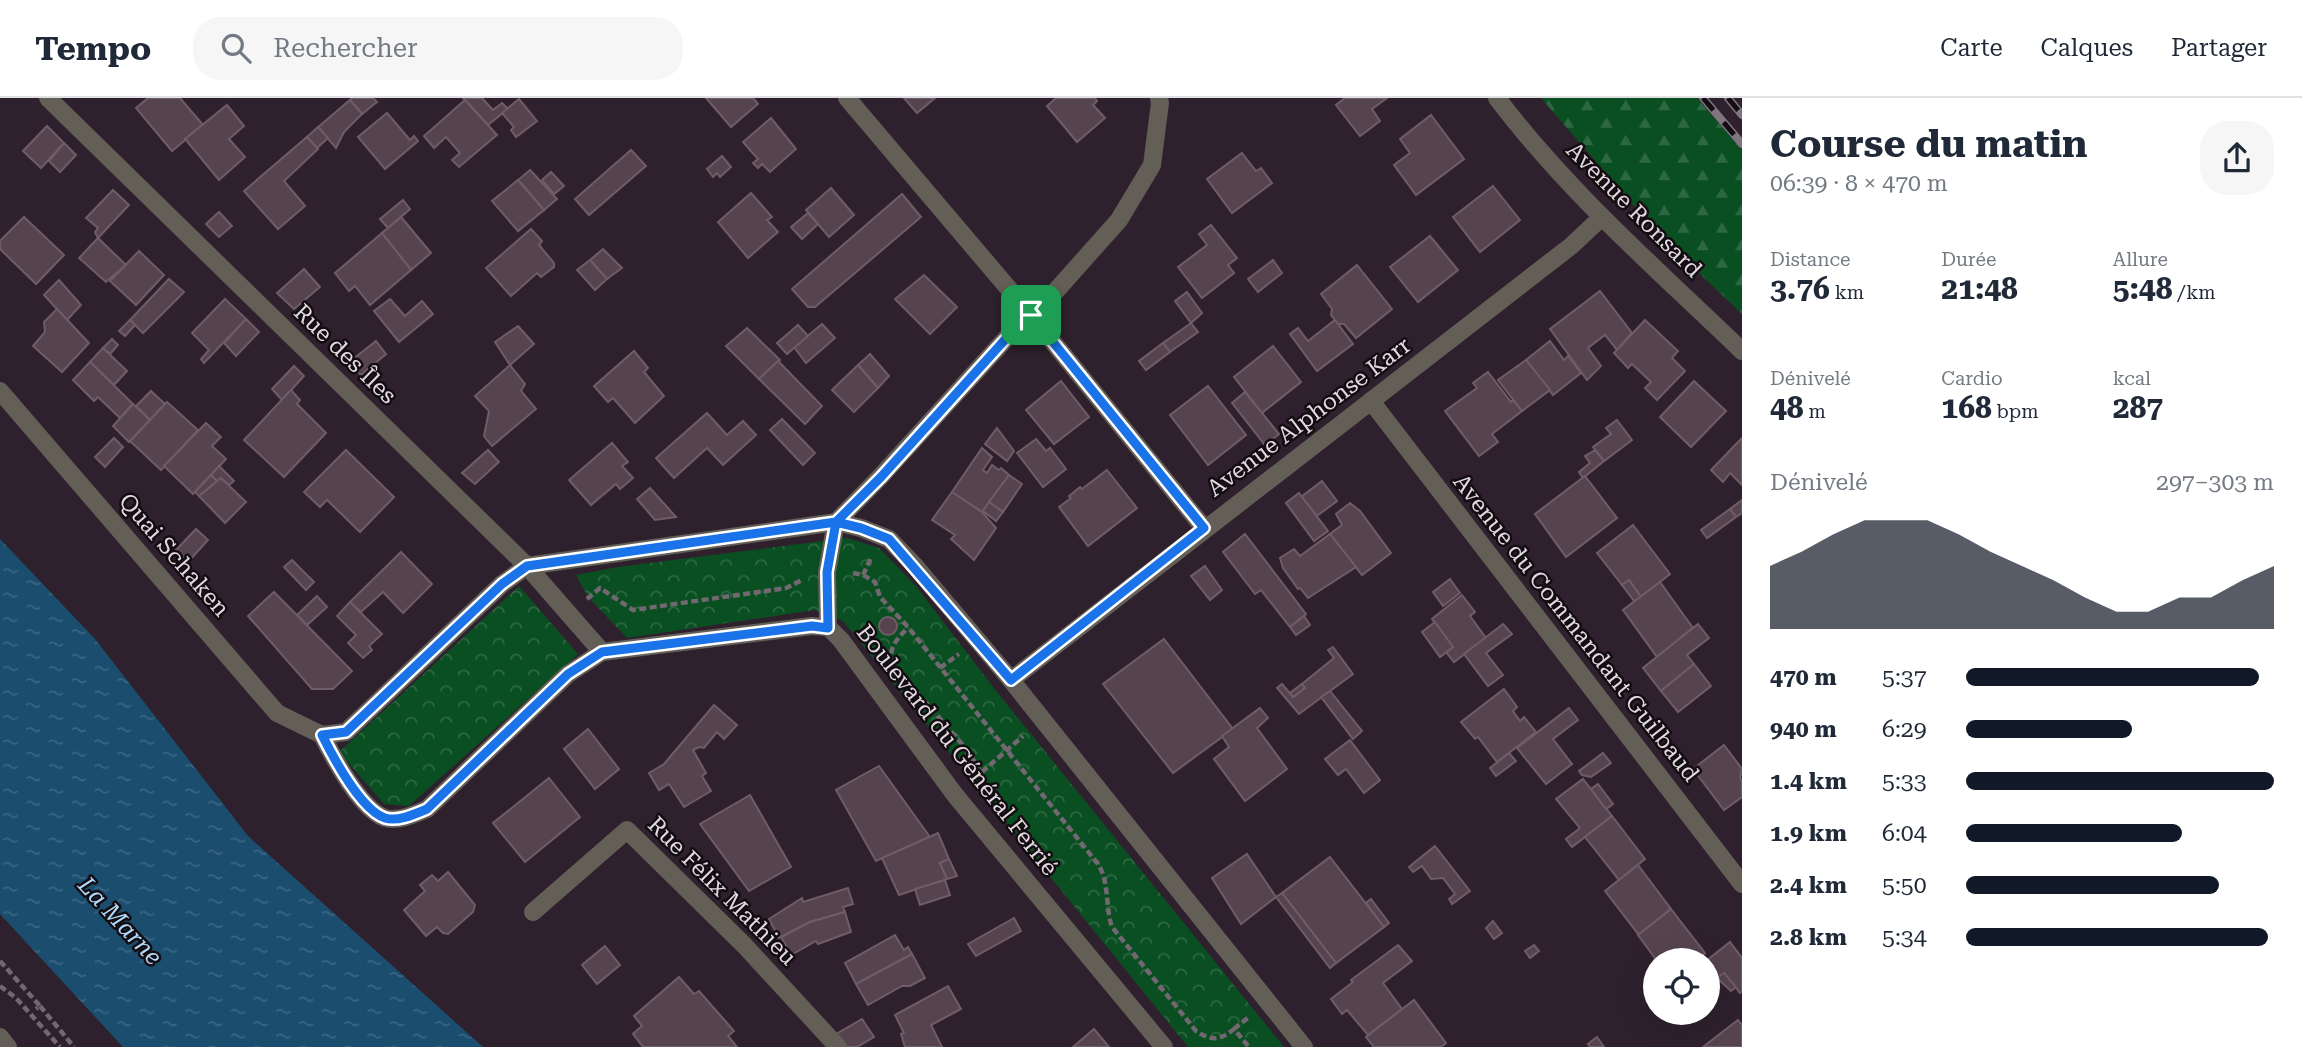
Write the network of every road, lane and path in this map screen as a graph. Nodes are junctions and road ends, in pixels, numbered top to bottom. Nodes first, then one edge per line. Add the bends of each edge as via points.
1 (48, 98) edge
2 (846, 98) edge
3 (1159, 98) edge
4 (1497, 98) edge
5 (1602, 216) junction
6 (1031, 315) junction
7 (1742, 351) edge
8 (0, 391) edge
9 (1371, 401) junction
10 (836, 522) junction
11 (1204, 528) junction
12 (527, 566) junction
13 (841, 572) dead end
14 (805, 578) dead end
15 (585, 601) dead end
16 (908, 627) junction
17 (828, 628) junction
18 (602, 652) junction
19 (1011, 680) junction
20 (1032, 728) dead end
21 (322, 735) junction
22 (1007, 751) junction
23 (981, 773) junction
24 (955, 795) junction
25 (1742, 884) edge
26 (533, 912) dead end
27 (0, 961) edge
28 (0, 986) edge
29 (0, 1037) edge
30 (8, 1047) edge
31 (60, 1047) edge
32 (74, 1047) edge
33 (838, 1047) edge
34 (1164, 1047) edge
35 (1249, 1047) edge
36 (1304, 1047) edge

1 - 12 street, Rue des Îles
2 - 6 street
3 - 6 street via 1152,165 1119,220
4 - 5 street, Avenue Ronsard
5 - 7 street, Avenue Ronsard
5 - 9 street, Avenue Alphonse Karr via 1571,246
6 - 10 street
6 - 11 street
8 - 21 street, Quai Schaken via 277,713
9 - 11 street, Avenue Alphonse Karr
9 - 25 street, Avenue du Commandant Guilbaud
10 - 12 street
10 - 17 street via 827,572
10 - 19 street via 889,539
11 - 19 street, Avenue Alphonse Karr
12 - 18 street, Rue des Îles
12 - 21 street via 502,584 346,732
13 - 16 path via 875,582 880,597
14 - 15 path via 786,588 632,610 600,588
16 - 22 path
16 - 23 path via 896,639 891,660 968,751
17 - 18 street, Boulevard du Général Ferrié via 812,626
17 - 24 street, Boulevard du Général Ferrié
18 - 21 street, Boulevard du Général Ferrié via 568,674 427,809 405,818 385,818 364,803
19 - 36 street
20 - 22 path
22 - 23 path
22 - 35 path via 1102,870 1112,927 1196,1031 1218,1038 1234,1029
23 - 24 path
24 - 34 street, Boulevard du Général Ferrié
26 - 33 street, Rue Félix Mathieu via 627,830 744,945
27 - 32 path
28 - 31 path
29 - 30 street

